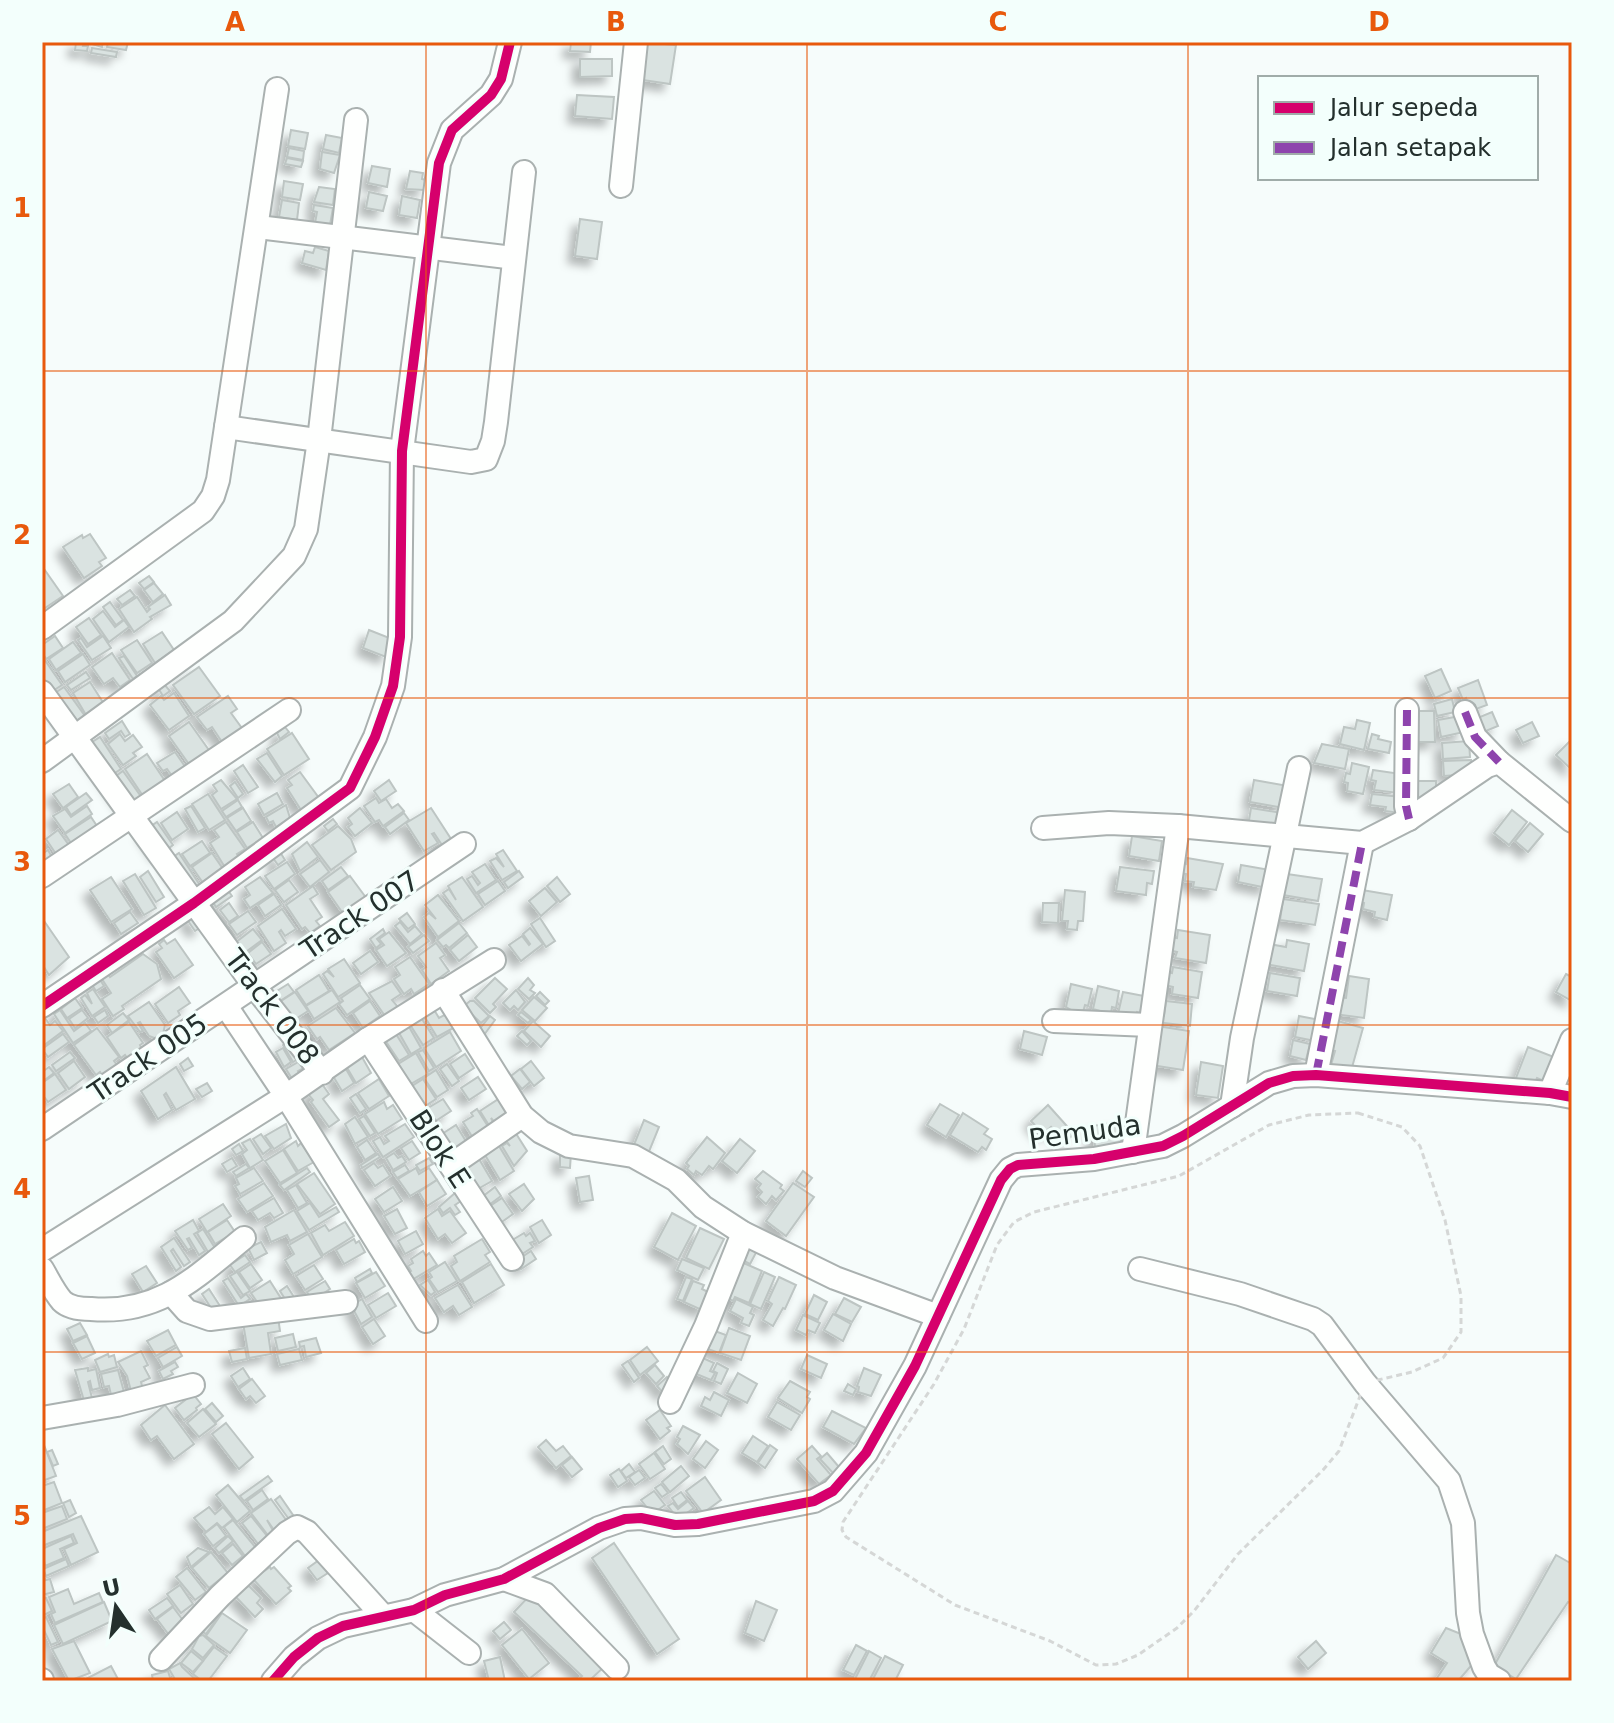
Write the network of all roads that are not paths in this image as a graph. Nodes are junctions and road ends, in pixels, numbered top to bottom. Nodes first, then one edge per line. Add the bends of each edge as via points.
1 (510, 42) edge
2 (636, 42) edge
3 (277, 89) dead end
4 (356, 120) dead end
5 (524, 172) dead end
6 (621, 186) dead end
7 (258, 227) junction
8 (343, 238) junction
9 (427, 246) junction
10 (514, 258) junction
11 (226, 427) junction
12 (319, 440) junction
13 (402, 451) junction
14 (42, 628) edge
15 (42, 692) edge
16 (289, 710) dead end
17 (1407, 710) dead end
18 (1465, 712) dead end
19 (76, 737) junction
20 (42, 761) edge
21 (1499, 762) junction
22 (1299, 768) dead end
23 (131, 818) junction
24 (1409, 819) junction
25 (1572, 821) edge
26 (1178, 826) junction
27 (1043, 828) dead end
28 (1284, 836) junction
29 (1362, 843) junction
30 (464, 844) dead end
31 (42, 876) edge
32 (194, 903) junction
33 (494, 960) dead end
34 (255, 987) junction
35 (443, 990) junction
36 (42, 1006) edge
37 (226, 1006) junction
38 (1054, 1021) dead end
39 (1149, 1025) junction
40 (368, 1039) junction
41 (1572, 1040) edge
42 (322, 1073) junction
43 (1316, 1075) junction
44 (1561, 1095) edge
45 (286, 1096) junction
46 (1232, 1106) junction
47 (1138, 1111) junction
48 (522, 1116) junction
49 (42, 1129) edge
50 (1175, 1140) junction
51 (1133, 1152) junction
52 (451, 1165) junction
53 (743, 1233) junction
54 (244, 1238) dead end
55 (42, 1250) edge
56 (512, 1259) dead end
57 (42, 1269) edge
58 (1140, 1269) dead end
59 (171, 1293) junction
60 (346, 1302) dead end
61 (938, 1316) junction
62 (426, 1321) dead end
63 (193, 1385) dead end
64 (670, 1402) dead end
65 (42, 1418) edge
66 (504, 1579) junction
67 (414, 1610) junction
68 (383, 1616) junction
69 (469, 1653) dead end
70 (161, 1659) dead end
71 (617, 1668) dead end
72 (273, 1681) edge
73 (1499, 1681) edge

1 - 9 street via 501,79 491,95 452,130 444,147
2 - 6 street
3 - 7 street
4 - 8 street
5 - 10 street
7 - 8 street
7 - 11 street
8 - 9 street
8 - 12 street
9 - 10 street
9 - 13 street
10 - 13 street via 496,422 486,459
11 - 12 street
11 - 14 street via 213,496 203,511
12 - 13 street
12 - 19 street via 306,529 294,556 233,621
13 - 32 street via 399,649 375,737 350,788
15 - 19 street, Track 008
16 - 23 street
17 - 24 street
18 - 21 street via 1475,737
19 - 20 street
19 - 23 street, Track 008
21 - 24 street
21 - 25 street
22 - 28 street
23 - 31 street
23 - 32 street, Track 008
24 - 29 street
26 - 27 street via 1109,823
26 - 28 street
26 - 39 street
28 - 29 street
28 - 46 street
29 - 43 street
30 - 34 street, Track 007
32 - 34 street, Track 008
32 - 36 street
33 - 35 street
34 - 37 street, Track 005
34 - 42 street, Track 008
35 - 40 street
35 - 48 street
37 - 45 street
37 - 49 street, Track 005
38 - 39 street
39 - 47 street
40 - 42 street
40 - 52 street, Blok E
41 - 44 street
42 - 45 street, Track 008
43 - 44 street, Pemuda
43 - 46 street, Pemuda via 1278,1079
45 - 55 street
45 - 62 street, Track 008
46 - 50 street, Pemuda
47 - 50 street via 1148,1131
47 - 51 street
48 - 52 street
48 - 53 street via 569,1146 624,1153 647,1163
50 - 51 street, Pemuda
51 - 61 street, Pemuda via 1010,1169
52 - 56 street, Blok E
53 - 61 street via 835,1278
53 - 64 street
54 - 59 street
57 - 59 street via 63,1302 78,1308 138,1308
58 - 73 street via 1240,1294 1317,1321 1449,1481 1463,1523 1472,1634 1484,1667
59 - 60 street via 187,1311 210,1319
61 - 66 street, Pemuda via 866,1453 824,1498 698,1524 625,1519
63 - 65 street
66 - 67 street via 445,1595
66 - 71 street via 545,1594
67 - 68 street
67 - 69 street
68 - 70 street via 297,1527 220,1596
68 - 72 street via 318,1638

